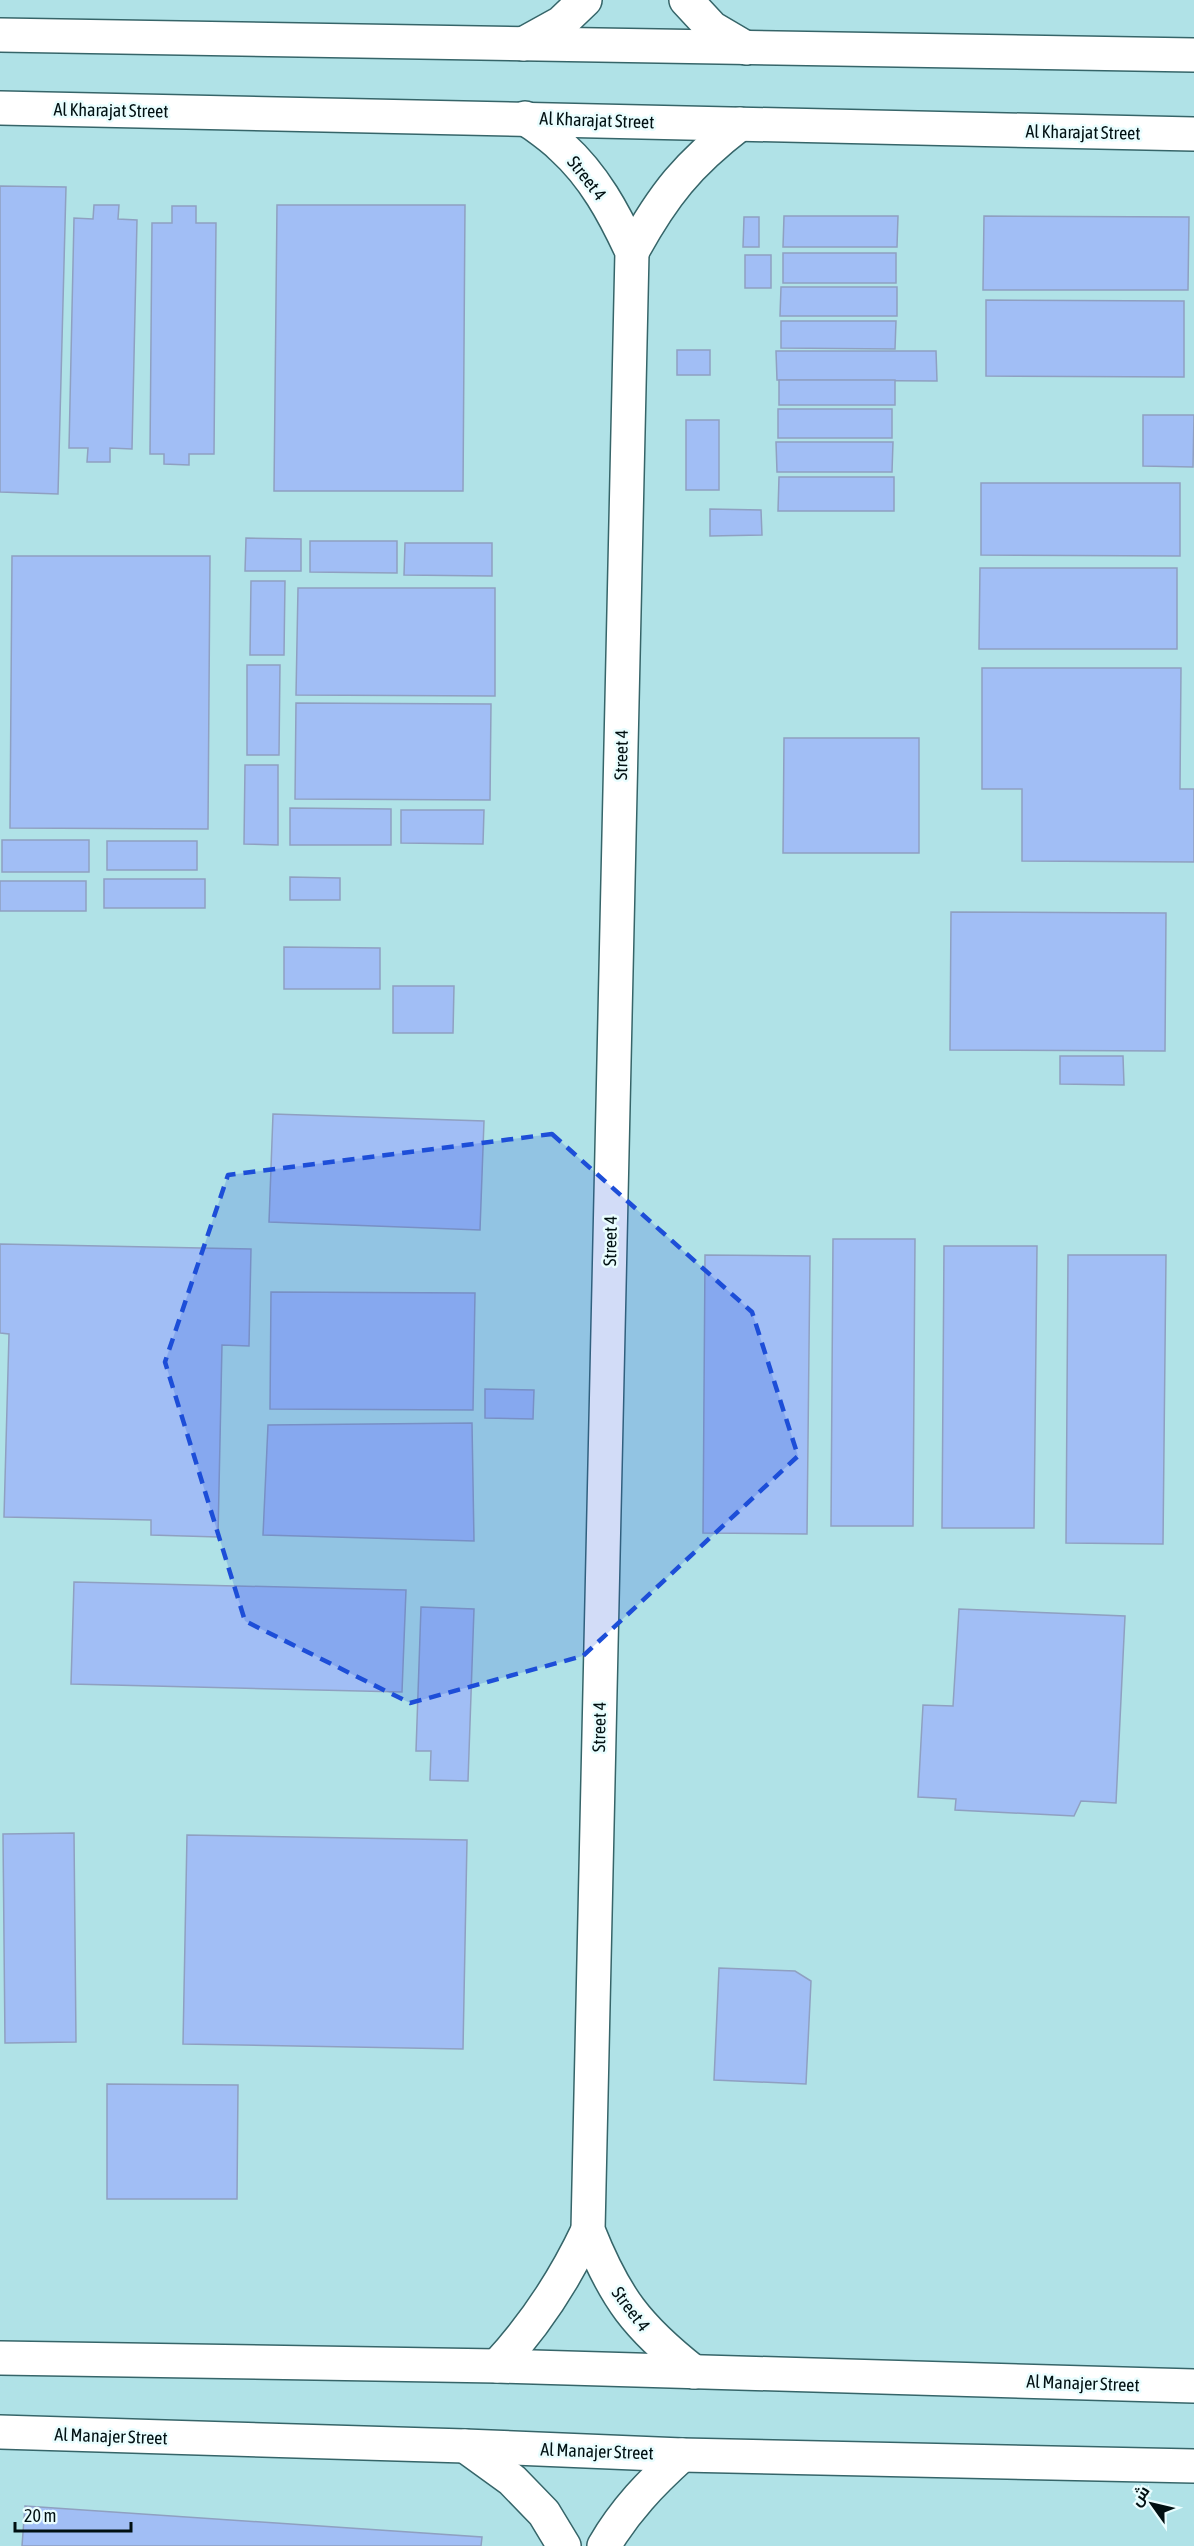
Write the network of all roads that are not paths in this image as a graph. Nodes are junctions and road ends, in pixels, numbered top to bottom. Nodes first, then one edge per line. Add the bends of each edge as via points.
1 (585, 0) edge
2 (686, 0) edge
3 (0, 10) edge
4 (13, 35) edge
5 (523, 44) junction
6 (746, 48) junction
7 (1194, 55) edge
8 (13, 108) edge
9 (525, 118) junction
10 (740, 124) junction
11 (0, 129) edge
12 (1194, 134) edge
13 (632, 252) junction
14 (588, 2230) junction
15 (0, 2358) edge
16 (497, 2366) junction
17 (694, 2372) junction
18 (1194, 2386) edge
19 (0, 2432) edge
20 (465, 2446) junction
21 (681, 2455) junction
22 (1194, 2466) edge
23 (564, 2546) edge
24 (604, 2546) edge

1 - 5 street via 561,23
2 - 6 street via 712,28
3 - 4 street
4 - 5 street
5 - 6 street
6 - 7 street
8 - 9 street, Al Kharajat Street
8 - 11 street
9 - 10 street, Al Kharajat Street
9 - 13 street, Street 4 via 562,146 590,178 614,213
10 - 12 street, Al Kharajat Street
10 - 13 street, Street 4 via 678,180 652,215
13 - 14 street, Street 4
14 - 16 street, Street 4 via 549,2303
14 - 17 street, Street 4 via 605,2272 629,2311 659,2344
15 - 16 street, Al Manajer Street
16 - 17 street, Al Manajer Street
17 - 18 street, Al Manajer Street
19 - 20 street, Al Manajer Street
20 - 21 street, Al Manajer Street
20 - 23 street via 512,2480 544,2513
21 - 22 street, Al Manajer Street
21 - 24 street via 645,2488

